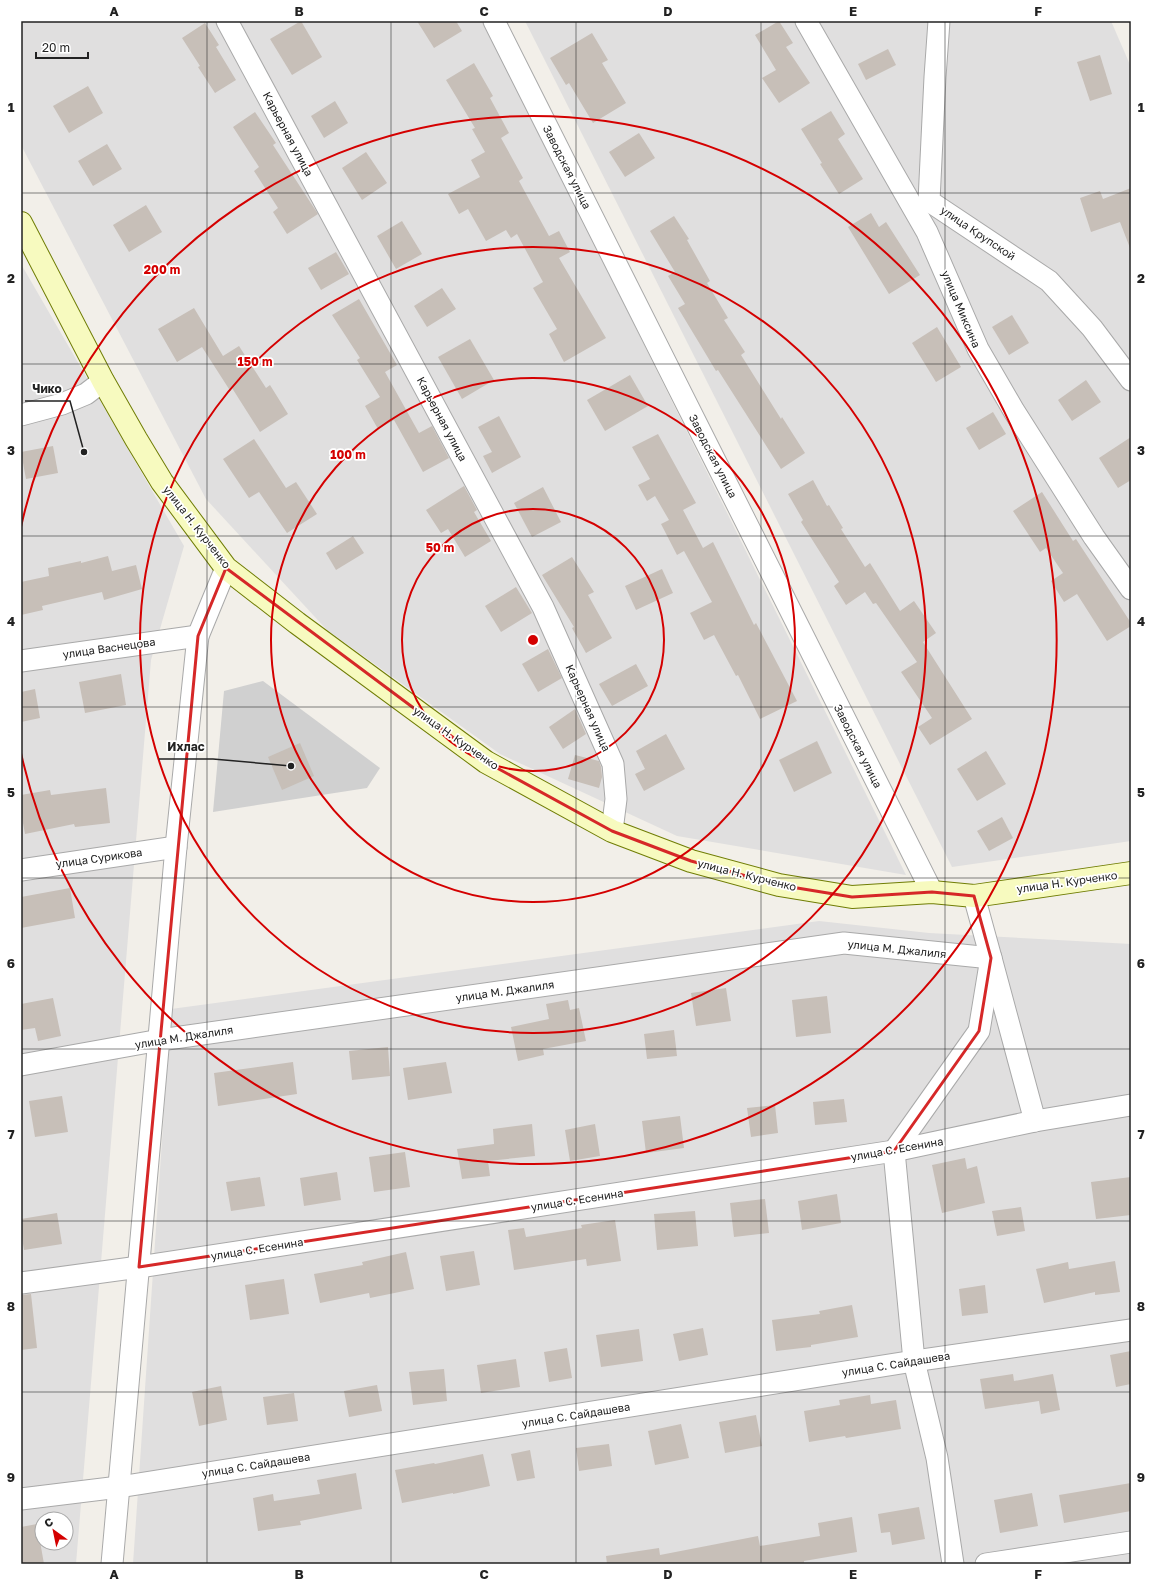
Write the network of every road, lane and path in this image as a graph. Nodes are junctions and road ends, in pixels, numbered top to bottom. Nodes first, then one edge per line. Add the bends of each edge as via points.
1 (227, 21) edge
2 (494, 21) edge
3 (806, 21) edge
4 (939, 21) edge
5 (890, 167) junction
6 (929, 201) junction
7 (21, 223) edge
8 (1131, 380) edge
9 (104, 381) junction
10 (21, 415) edge
11 (226, 568) junction
12 (1131, 589) edge
13 (198, 636) junction
14 (21, 661) edge
15 (612, 831) junction
16 (176, 847) junction
17 (21, 870) edge
18 (1131, 873) edge
19 (932, 892) junction
20 (974, 896) junction
21 (990, 958) junction
22 (160, 1040) junction
23 (21, 1065) edge
24 (1131, 1106) edge
25 (1035, 1121) junction
26 (894, 1151) junction
27 (139, 1266) junction
28 (21, 1282) edge
29 (1131, 1330) edge
30 (914, 1361) junction
31 (119, 1487) junction
32 (21, 1499) edge
33 (1131, 1542) edge
34 (112, 1564) edge
35 (953, 1564) edge
36 (986, 1564) edge

1 - 15 street, Карьерная улица via 543,607 613,764 616,799
2 - 19 street, Заводская улица
3 - 5 street, улица Миксина
4 - 6 street, улица Крупской
5 - 6 street
5 - 12 street, улица Миксина via 927,232 978,349 1094,537
6 - 8 street, улица Крупской via 1049,281 1092,328
7 - 9 main road, улица Н. Курченко
9 - 10 street via 86,394 62,404
9 - 11 main road, улица Н. Курченко via 162,482
11 - 13 street
11 - 15 main road, улица Н. Курченко via 486,762
13 - 14 street, улица Васнецова
13 - 16 street
15 - 19 main road, улица Н. Курченко via 691,861 779,885 852,897
16 - 17 street, улица Сурикова
16 - 22 street
18 - 20 main road, улица Н. Курченко
19 - 20 main road, улица Н. Курченко
20 - 21 street
21 - 22 street, улица М. Джалиля via 844,943
21 - 25 street
21 - 26 street via 979,1031
22 - 23 street, улица М. Джалиля
22 - 27 street
24 - 25 street, улица С. Есенина
25 - 26 street, улица С. Есенина
26 - 27 street, улица С. Есенина
26 - 30 street
27 - 28 street, улица С. Есенина
27 - 31 street
29 - 30 street, улица С. Сайдашева
30 - 31 street, улица С. Сайдашева
30 - 35 street via 937,1458
31 - 32 street, улица С. Сайдашева
31 - 34 street
33 - 36 street

